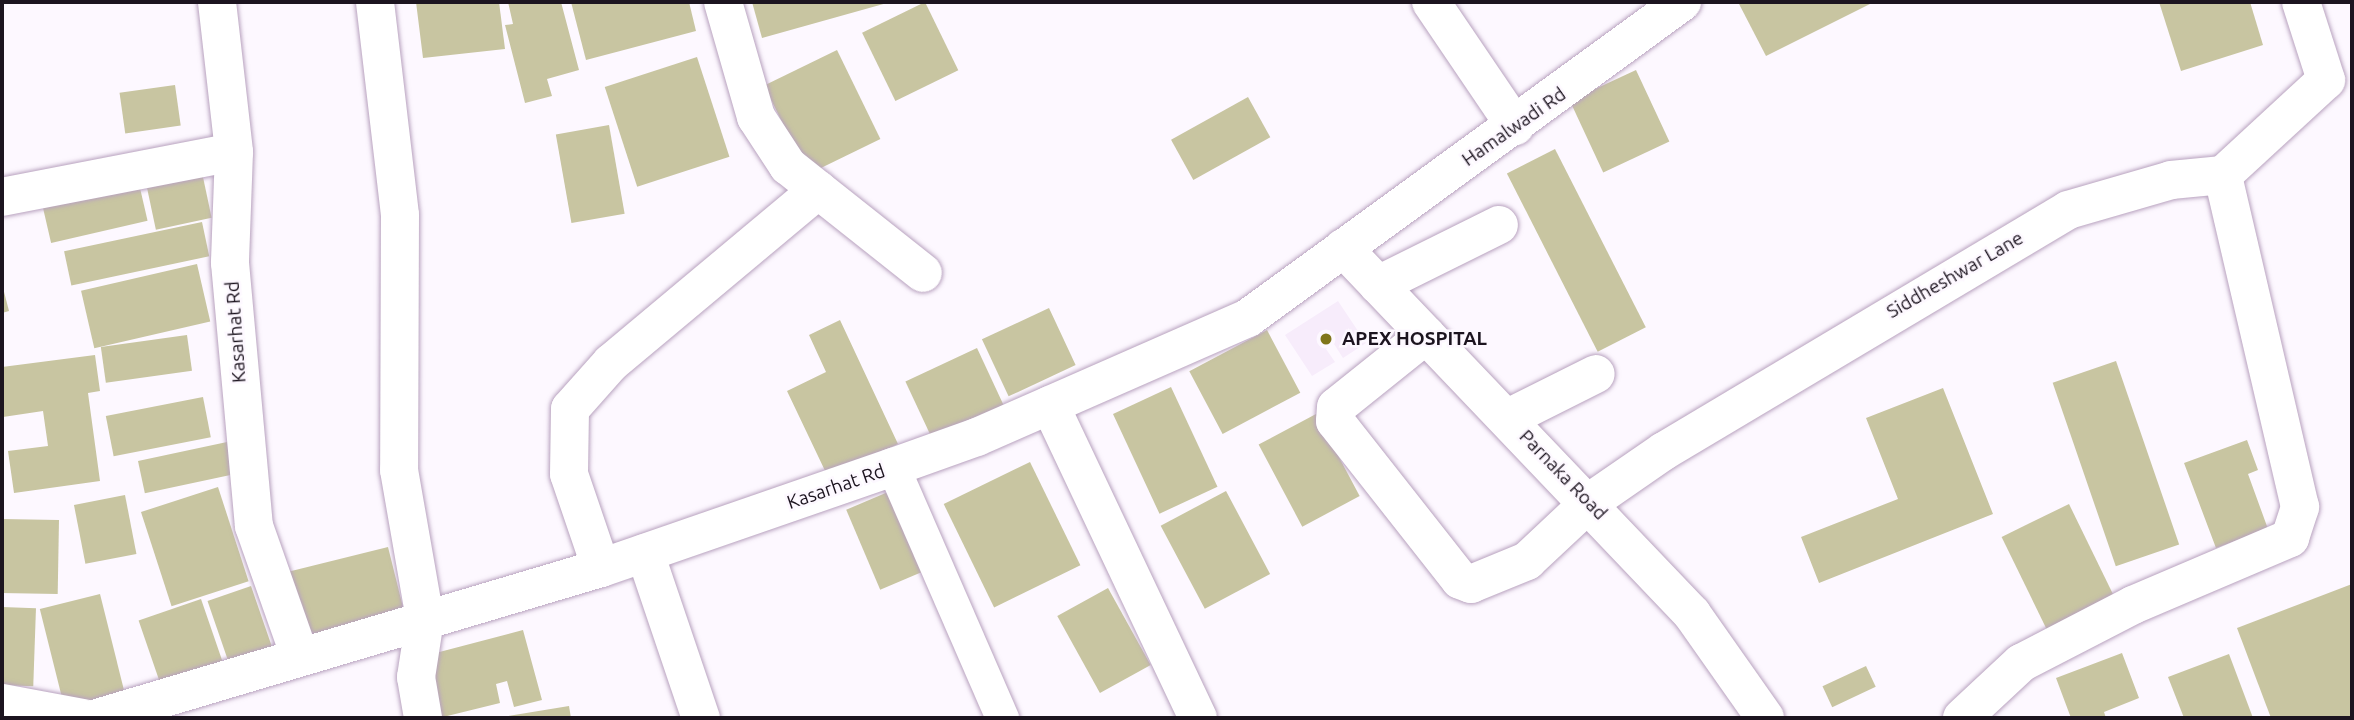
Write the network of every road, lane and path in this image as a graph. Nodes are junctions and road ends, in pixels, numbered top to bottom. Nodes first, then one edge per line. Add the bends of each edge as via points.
1 (217, 2) edge
2 (375, 2) edge
3 (723, 2) edge
4 (1431, 2) edge
5 (1682, 2) edge
6 (2301, 2) edge
7 (2339, 83) edge
8 (1515, 126) junction
9 (234, 152) junction
10 (2223, 175) junction
11 (818, 190) junction
12 (2, 197) edge
13 (1499, 225) dead end
14 (1343, 248) junction
15 (923, 273) dead end
16 (1378, 285) junction
17 (1426, 335) junction
18 (1596, 374) dead end
19 (1050, 405) junction
20 (1508, 418) junction
21 (893, 467) junction
22 (1590, 502) junction
23 (645, 553) junction
24 (601, 568) junction
25 (425, 619) junction
26 (299, 654) junction
27 (2, 703) edge
28 (83, 718) edge
29 (97, 718) edge
30 (423, 718) edge
31 (701, 718) edge
32 (1002, 718) edge
33 (1198, 718) edge
34 (1765, 718) edge
35 (1962, 718) edge

1 - 9 street, Kasarhat Rd
2 - 25 street via 400,215 399,470
3 - 11 street via 756,117 788,166
4 - 8 street
5 - 8 street, Hamalwadi Rd
6 - 7 street
7 - 10 street
8 - 14 street, Hamalwadi Rd
9 - 12 street
9 - 26 street, Kasarhat Rd via 230,263 254,526
10 - 22 street, Siddheshwar Lane via 2171,180 2068,210 1911,298
10 - 35 street via 2300,507 2290,538 2133,605 2021,663
11 - 15 street
11 - 24 street via 611,363 570,409 569,474
13 - 16 street
14 - 16 street, Parnaka Road
14 - 19 street, Kasarhat Rd via 1248,318
16 - 17 street, Parnaka Road
17 - 20 street, Parnaka Road
17 - 22 street, Siddheshwar Lane via 1336,407 1335,421 1460,580 1471,584 1527,561
18 - 20 street
19 - 21 street, Kasarhat Rd
19 - 33 street
20 - 22 street, Parnaka Road
21 - 23 street, Kasarhat Rd
21 - 32 street
22 - 34 street, Parnaka Road via 1692,614
23 - 24 street, Kasarhat Rd
23 - 31 street
24 - 25 street, Kasarhat Rd
25 - 26 street, Kasarhat Rd
25 - 30 street via 416,677
26 - 29 street, Kasarhat Rd
27 - 28 street

